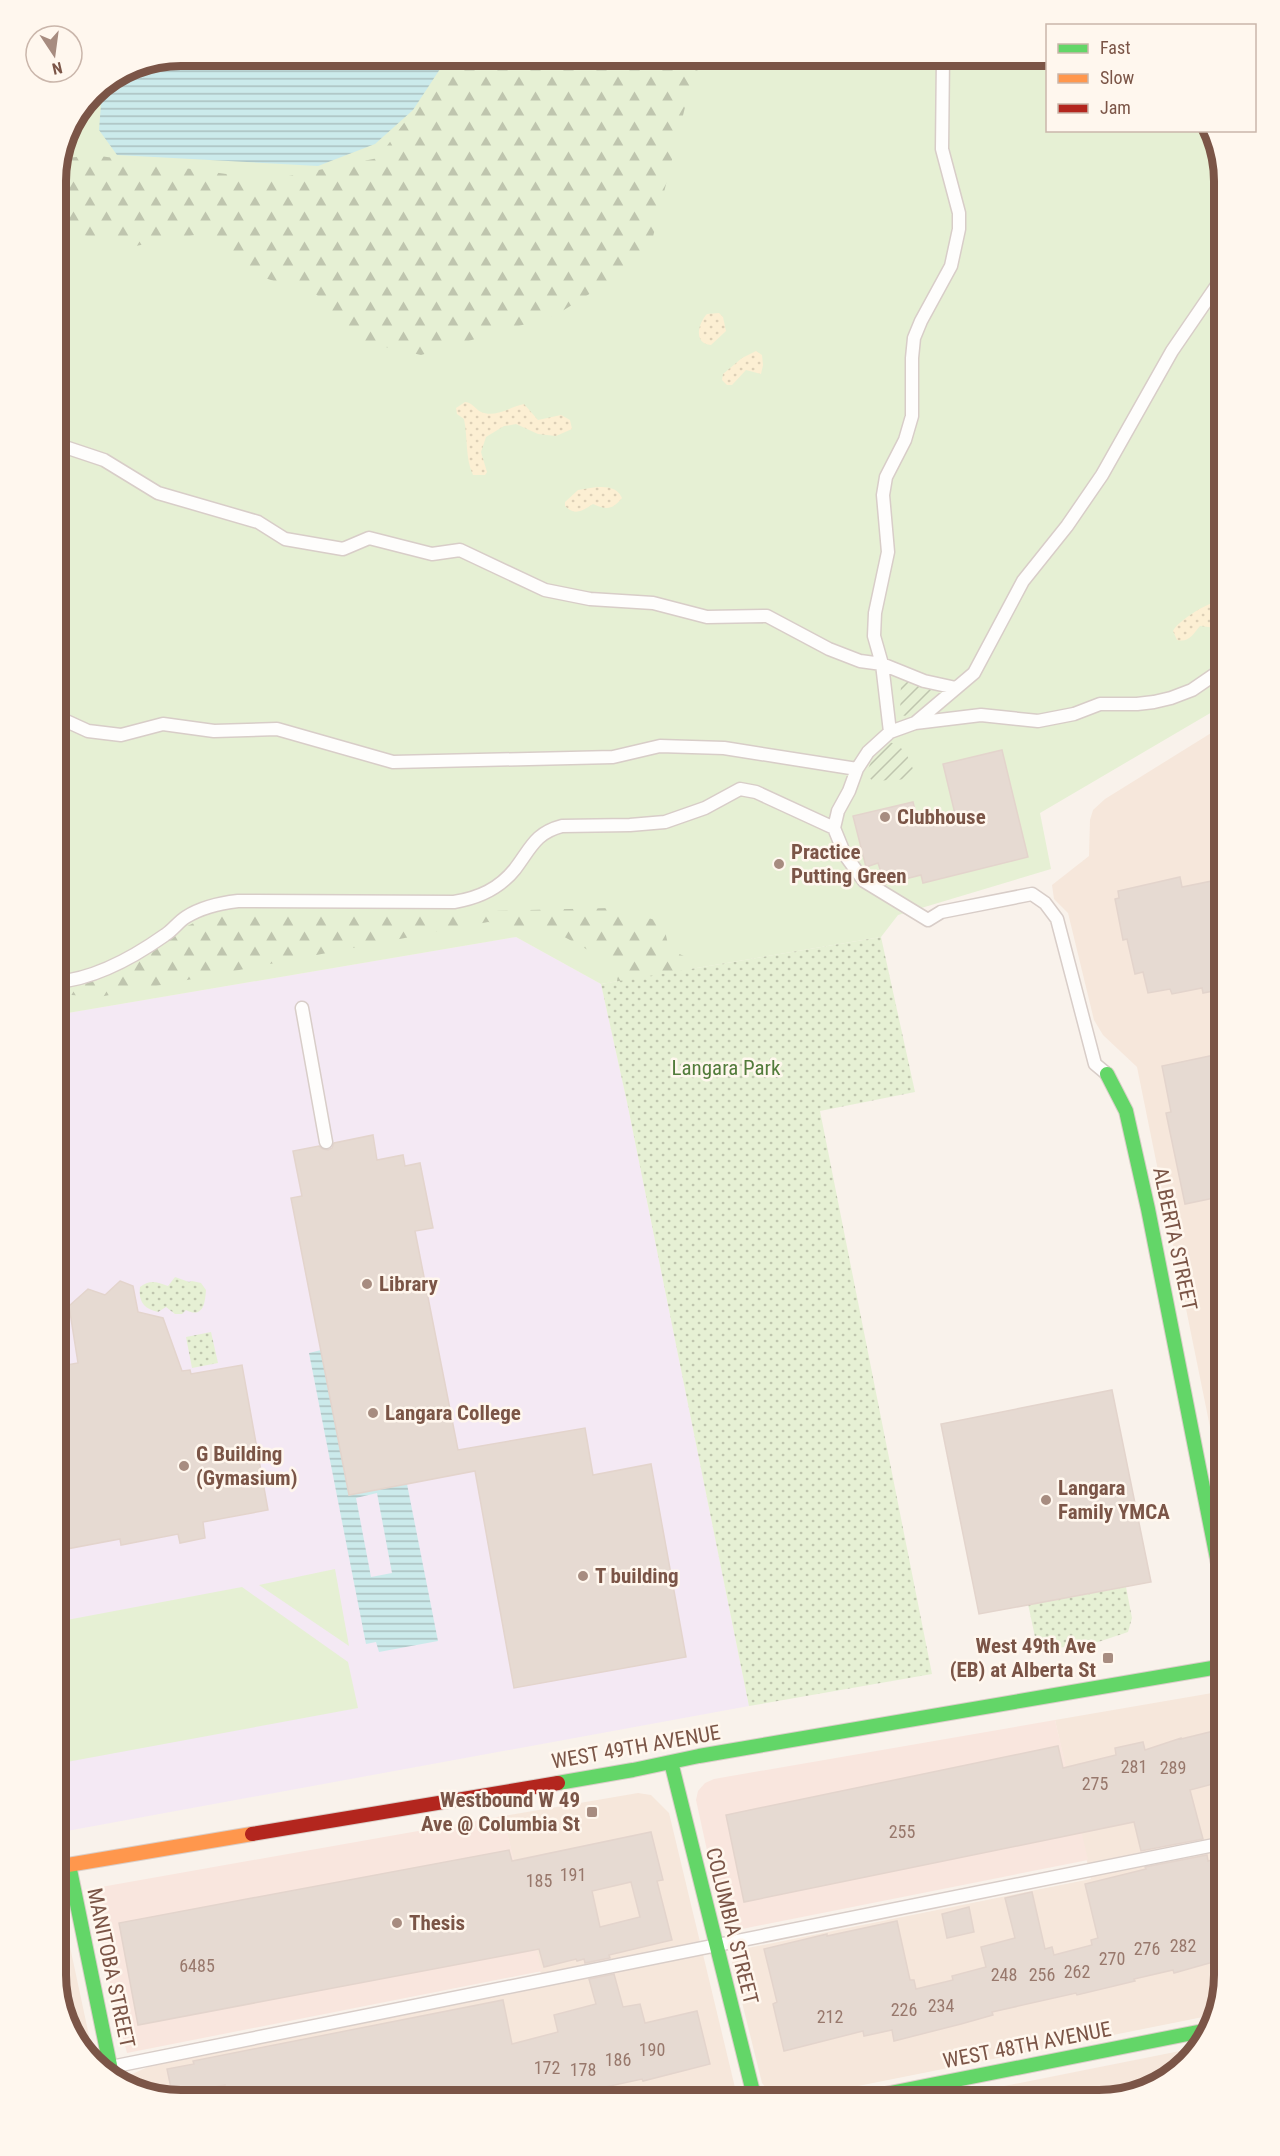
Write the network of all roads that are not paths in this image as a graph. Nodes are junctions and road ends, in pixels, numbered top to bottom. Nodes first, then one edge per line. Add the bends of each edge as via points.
1 (943, 66) edge
2 (1214, 290) edge
3 (66, 447) edge
4 (882, 664) junction
5 (1214, 675) edge
6 (956, 688) junction
7 (66, 721) edge
8 (915, 723) junction
9 (890, 732) junction
10 (857, 770) junction
11 (834, 828) junction
12 (66, 980) edge
13 (302, 1008) dead end
14 (1107, 1074) joint
15 (326, 1142) dead end
16 (1214, 1543) edge
17 (1214, 1668) edge
18 (671, 1762) junction
19 (1214, 1845) edge
20 (66, 1865) edge
21 (66, 1884) edge
22 (716, 1944) junction
23 (1200, 2032) edge
24 (106, 2063) edge
25 (116, 2070) edge
26 (752, 2090) edge
27 (905, 2090) edge

1 - 4 lane via 942,149 959,213 959,229 951,266 914,338 912,416 886,477 883,495 888,552 874,613 874,636
2 - 6 lane via 1172,351 1102,475 1023,581 977,668
3 - 4 lane via 104,460 158,493 258,522 285,539 343,549 369,538 432,554 460,550 545,590 590,599 653,603 707,617 767,616 829,649 860,661
4 - 6 lane via 924,681
4 - 9 lane
5 - 8 lane via 1171,698 1137,704 1100,704 1038,722 981,715
6 - 8 lane
7 - 10 lane via 88,731 121,735 163,724 214,730 277,729 393,762 613,757 660,746 724,748
8 - 9 lane
9 - 10 lane via 868,752
10 - 11 lane
11 - 12 lane via 756,792 740,789 698,811 665,822 552,829 536,840 502,882 471,899 221,903 186,918 166,935 122,960 84,977
11 - 14 lane via 845,855 864,881 928,920 940,912 1032,894 1045,903 1057,919 1095,1064
13 - 15 lane
14 - 16 street, ALBERTA STREET via 1126,1111
17 - 18 street, WEST 49TH AVENUE
18 - 20 street, WEST 49TH AVENUE
18 - 22 street, COLUMBIA STREET
19 - 22 lane
21 - 24 street, MANITOBA STREET
22 - 25 lane
22 - 26 street, COLUMBIA STREET
23 - 27 street, WEST 48TH AVENUE

